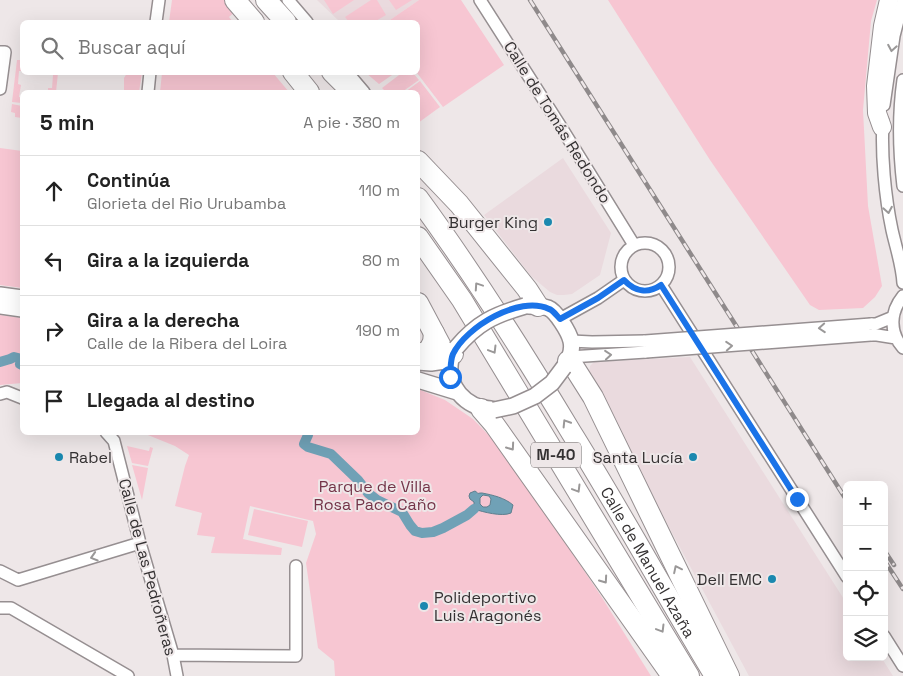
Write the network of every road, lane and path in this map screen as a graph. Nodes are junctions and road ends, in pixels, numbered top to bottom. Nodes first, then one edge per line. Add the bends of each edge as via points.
1 (159, 0) edge
2 (236, 0) edge
3 (266, 0) edge
4 (288, 0) edge
5 (480, 0) edge
6 (889, 0) edge
7 (903, 1) edge
8 (156, 20) edge
9 (252, 20) edge
10 (284, 20) edge
11 (304, 20) edge
12 (2, 52) edge
13 (150, 75) edge
14 (290, 75) edge
15 (295, 75) edge
16 (327, 75) edge
17 (335, 75) edge
18 (350, 75) edge
19 (903, 80) edge
20 (0, 89) edge
21 (148, 90) edge
22 (297, 90) edge
23 (307, 90) edge
24 (338, 90) edge
25 (350, 90) edge
26 (362, 90) edge
27 (882, 127) junction
28 (420, 157) edge
29 (420, 162) edge
30 (903, 186) edge
31 (420, 201) edge
32 (459, 204) junction
33 (420, 240) edge
34 (634, 245) junction
35 (624, 280) junction
36 (903, 283) edge
37 (661, 285) junction
38 (0, 295) edge
39 (903, 296) edge
40 (20, 298) edge
41 (0, 306) edge
42 (531, 306) junction
43 (420, 307) edge
44 (20, 309) edge
45 (893, 317) junction
46 (560, 319) junction
47 (871, 330) junction
48 (434, 333) junction
49 (896, 338) junction
50 (571, 341) junction
51 (645, 346) junction
52 (903, 348) edge
53 (420, 354) edge
54 (453, 354) junction
55 (420, 362) edge
56 (567, 362) junction
57 (420, 381) edge
58 (457, 392) junction
59 (0, 394) edge
60 (20, 397) edge
61 (487, 409) junction
62 (109, 435) edge
63 (140, 543) junction
64 (296, 566) dead end
65 (0, 571) edge
66 (843, 571) edge
67 (0, 608) edge
68 (888, 642) edge
69 (173, 656) junction
70 (903, 666) edge
71 (122, 674) edge
72 (177, 676) edge
73 (672, 676) edge
74 (689, 676) edge
75 (715, 676) edge
76 (729, 676) edge

1 - 8 street
2 - 9 highway
3 - 10 highway
4 - 11 street
5 - 34 street, Calle de Tomás Redondo
6 - 27 highway via 876,86 877,113
7 -> 27 street via 888,68
12 - 20 street
13 - 21 street
14 - 22 highway
15 - 23 highway
16 - 24 highway
17 - 25 highway
18 - 26 street
19 - 30 street via 900,146
27 -> 36 street via 886,195
28 - 32 street
29 - 32 highway
75 -> 31 highway, Calle de Manuel Azaña / M-40 via 572,433 504,324
32 - 42 highway via 527,289
33 -> 74 highway, Calle de Manuel Azaña / M-40 via 462,300
34 - 35 street via 621,261
34 - 37 street via 654,245 665,254 669,266
35 - 37 street via 642,291
35 - 46 street
37 - 66 street
38 - 40 main road
39 - 45 street
41 - 44 main road
42 - 46 main road via 550,309
42 - 54 main road, bridge via 487,320 467,335
43 - 48 highway
45 - 47 street via 876,324
45 - 49 street
46 - 50 main road
47 - 49 street via 877,335
47 - 51 street, bridge
48 - 53 highway via 429,350
48 - 54 highway via 443,350
49 - 52 street
50 - 51 street
50 - 56 main road
56 -> 51 street
54 - 55 main road via 431,362
54 - 58 main road via 450,377
56 - 61 main road, bridge via 552,383 535,396 513,406
76 -> 56 highway via 593,398 574,367
57 - 58 main road
58 - 61 main road via 468,402
59 - 60 street via 7,392
61 -> 73 highway via 494,424
62 - 63 street, Calle de Las Pedroñeras via 114,441
63 -> 65 street via 18,580
63 - 69 street, Calle de Las Pedroñeras
64 - 69 street via 296,656
67 - 71 street via 11,608
68 - 70 street
69 - 72 street, Calle de Las Pedroñeras

